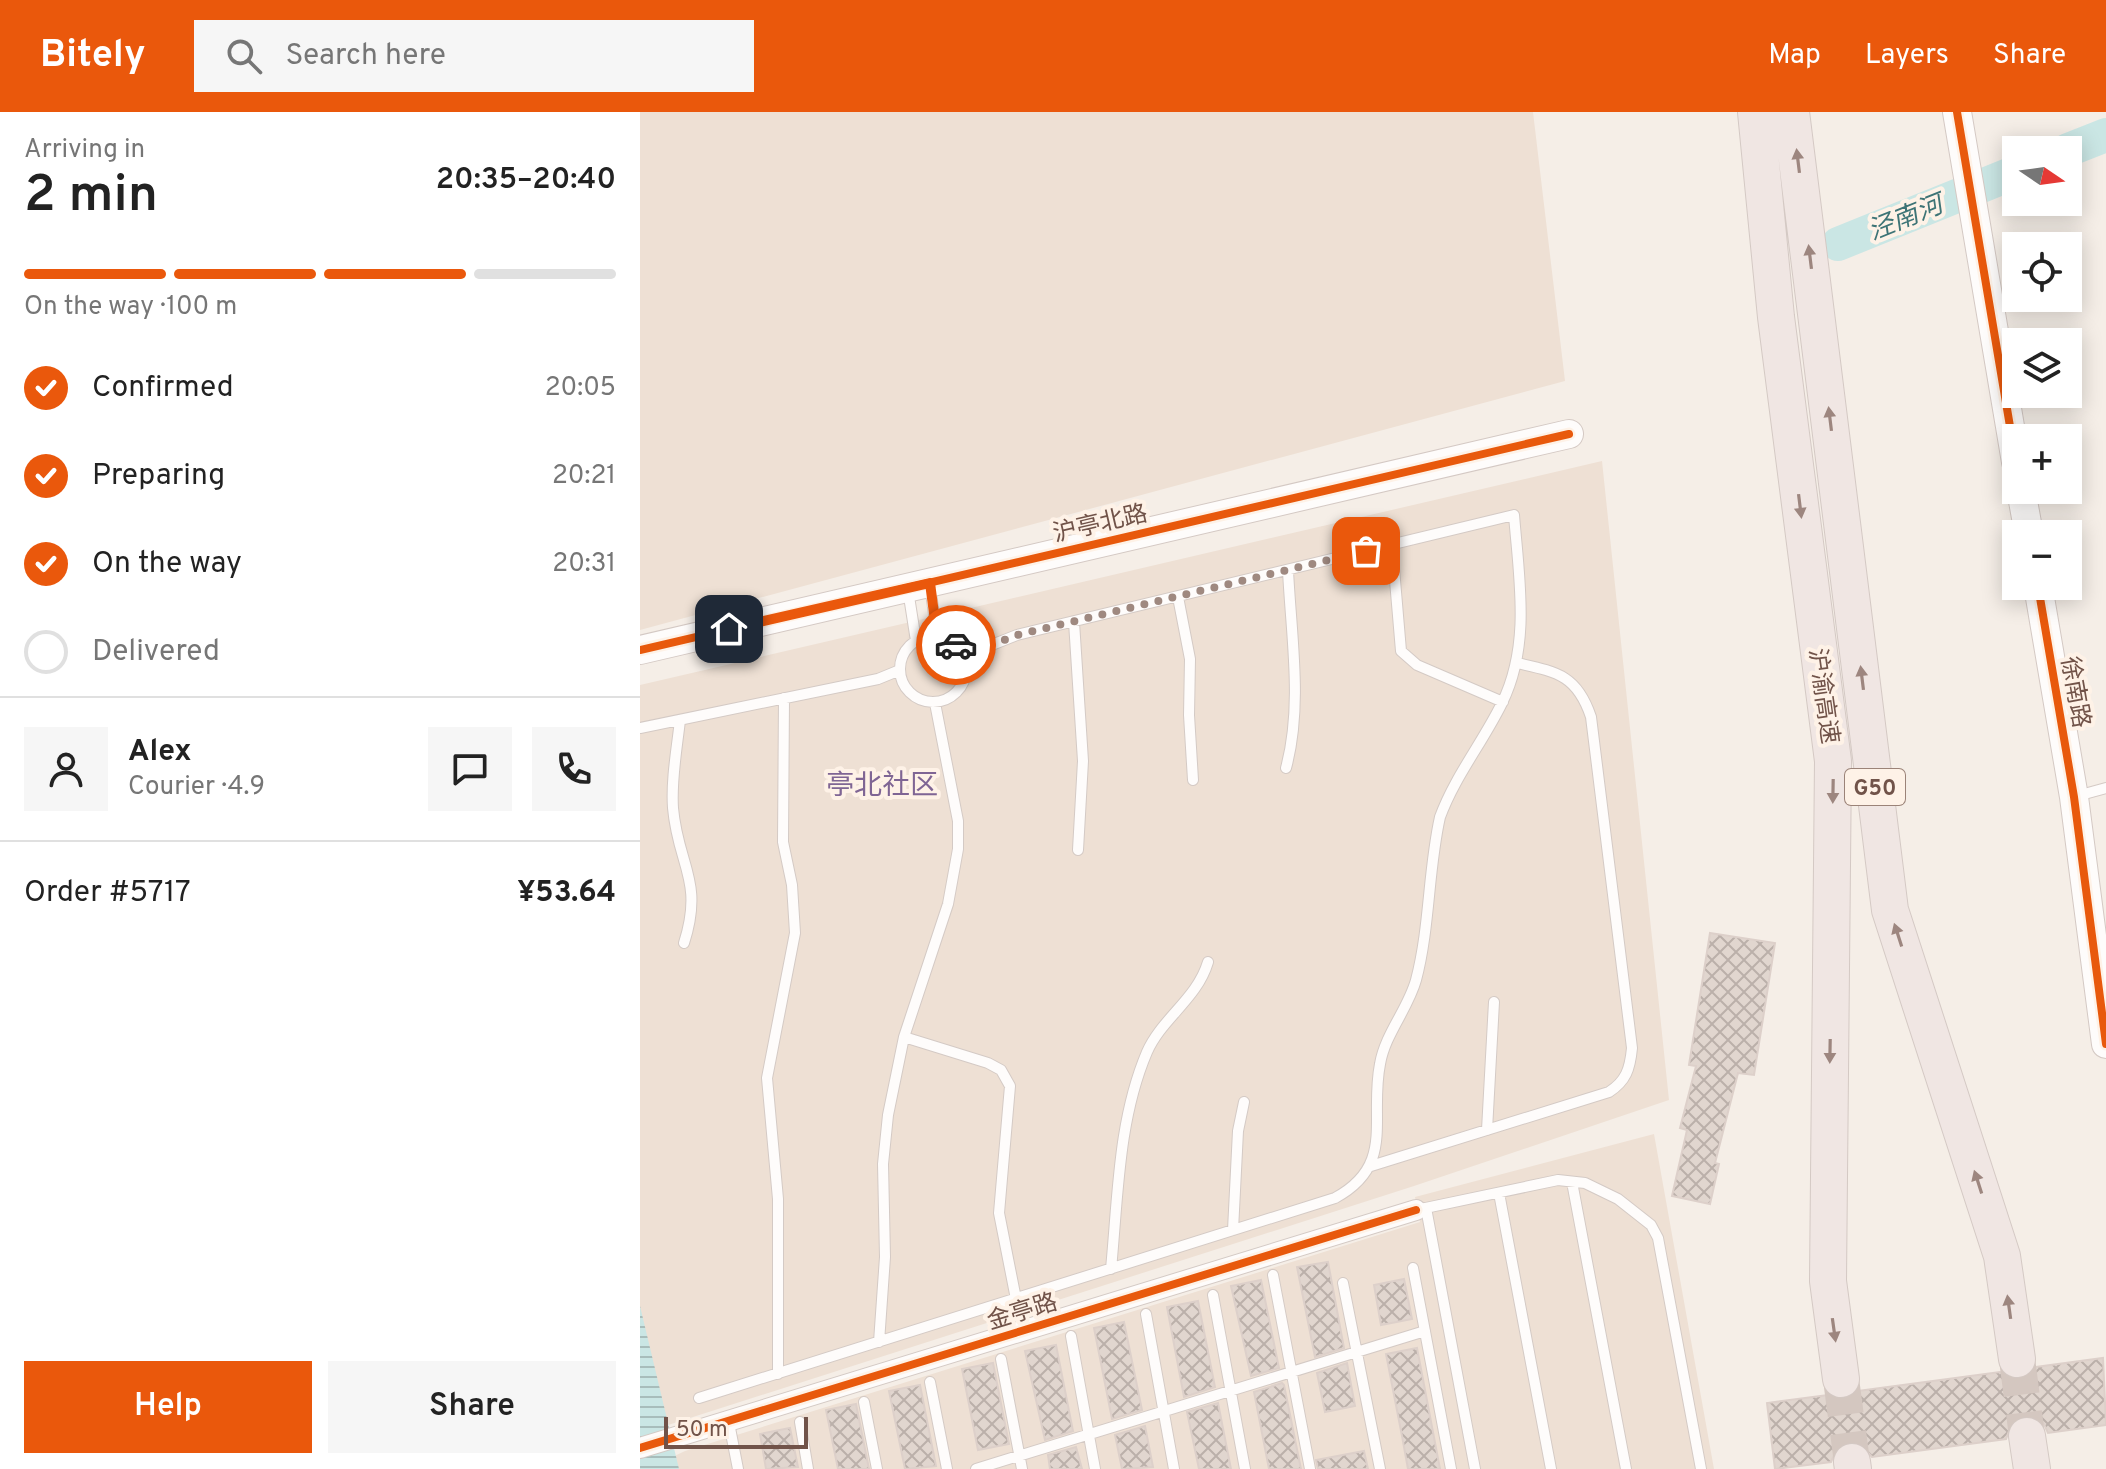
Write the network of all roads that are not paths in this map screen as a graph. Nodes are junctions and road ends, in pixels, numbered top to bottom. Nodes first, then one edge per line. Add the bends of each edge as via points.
1 (1753, 112) edge
2 (1791, 112) edge
3 (1957, 112) edge
4 (2009, 424) edge
5 (1569, 434) dead end
6 (1392, 545) junction
7 (1288, 570) junction
8 (919, 586) junction
9 (1178, 597) junction
10 (2040, 600) edge
11 (1074, 622) junction
12 (937, 636) junction
13 (916, 641) junction
14 (640, 650) edge
15 (964, 656) junction
16 (1517, 663) junction
17 (900, 670) junction
18 (784, 698) junction
19 (1503, 702) junction
20 (935, 703) junction
21 (680, 720) junction
22 (640, 728) edge
23 (1286, 768) dead end
24 (1193, 780) dead end
25 (2106, 788) edge
26 (2074, 797) junction
27 (1078, 850) dead end
28 (684, 943) dead end
29 (1208, 962) dead end
30 (1494, 1002) dead end
31 (904, 1037) junction
32 (2106, 1044) edge
33 (1244, 1102) dead end
34 (1487, 1130) junction
35 (1371, 1166) junction
36 (1572, 1182) junction
37 (1499, 1193) junction
38 (1421, 1209) junction
39 (1233, 1230) junction
40 (1413, 1268) dead end
41 (1111, 1269) junction
42 (1273, 1275) dead end
43 (1343, 1283) dead end
44 (1213, 1295) dead end
45 (1016, 1299) junction
46 (1146, 1314) dead end
47 (1425, 1331) junction
48 (1071, 1336) dead end
49 (879, 1342) junction
50 (1356, 1351) junction
51 (1001, 1359) dead end
52 (2017, 1359) tunnel mouth
53 (1291, 1372) junction
54 (778, 1374) junction
55 (1841, 1379) tunnel mouth
56 (930, 1382) dead end
57 (1230, 1391) junction
58 (699, 1398) dead end
59 (864, 1402) dead end
60 (1164, 1411) junction
61 (800, 1422) dead end
62 (729, 1423) junction
63 (1089, 1434) junction
64 (640, 1448) edge
65 (1019, 1456) junction
66 (738, 1469) edge
67 (808, 1469) edge
68 (877, 1469) edge
69 (947, 1469) edge
70 (976, 1469) edge
71 (1022, 1469) edge
72 (1095, 1469) edge
73 (1174, 1469) edge
74 (1245, 1469) edge
75 (1310, 1469) edge
76 (1380, 1469) edge
77 (1451, 1469) edge
78 (1475, 1469) edge
79 (1551, 1469) edge
80 (1626, 1469) edge
81 (1701, 1469) edge

1 -> 55 highway, 沪渝高速 / G50 via 1833,761 1828,1281
52 -> 2 highway, 沪渝高速 / G50 via 2002,1256 1890,910
3 - 4 street
5 - 8 street, 沪亭北路
6 - 7 lane
6 - 16 lane via 1514,515 1522,626
6 - 19 lane via 1401,651 1417,665
7 - 9 lane
7 - 23 lane via 1295,711
8 - 12 lane
8 - 13 lane
8 - 14 street, 沪亭北路
9 - 11 lane
9 - 24 lane via 1190,659
10 - 26 street, 徐南路
11 - 15 lane via 1017,635
11 - 27 lane via 1083,777
12 - 13 lane
12 - 15 lane
13 - 17 lane via 907,648
15 - 20 lane via 962,687
16 - 19 lane
16 - 34 lane via 1573,682 1591,717 1632,1048 1622,1084 1609,1092
17 - 18 lane
17 - 20 lane via 907,690
18 - 21 lane
18 - 54 lane via 783,842 795,933 767,1078 778,1199
19 - 35 lane via 1440,817 1416,979 1380,1062
20 - 31 lane via 958,821 958,849 948,904
21 - 22 lane
21 - 28 lane via 673,808 694,897
25 - 26 lane
26 - 32 street, 徐南路
29 - 41 lane via 1195,992 1148,1050 1132,1095
30 - 34 lane
31 - 45 lane via 988,1063 1001,1070 1010,1086 999,1213
31 - 49 lane via 883,1164 885,1257
33 - 39 lane
34 - 35 lane
35 - 39 lane via 1356,1187 1335,1198
36 - 37 lane via 1558,1180
36 - 80 lane
36 - 81 lane via 1618,1199 1651,1225 1658,1238
37 - 38 lane
37 - 79 lane
38 - 62 street, 金亭路
38 - 78 lane
39 - 41 lane
40 - 47 lane
41 - 45 lane
42 - 53 lane
43 - 50 lane
44 - 57 lane
45 - 49 lane
46 - 60 lane
47 - 50 lane
47 - 77 lane
48 - 63 lane
49 - 54 lane
50 - 53 lane
50 - 76 lane
51 - 65 lane
53 - 57 lane
53 - 75 lane
54 - 58 lane
56 - 69 lane
57 - 60 lane
57 - 74 lane
59 - 68 lane
60 - 63 lane
60 - 73 lane
61 - 67 lane
62 - 64 street, 金亭路
62 - 66 lane
63 - 65 lane
63 - 72 lane
65 - 70 lane
65 - 71 lane

